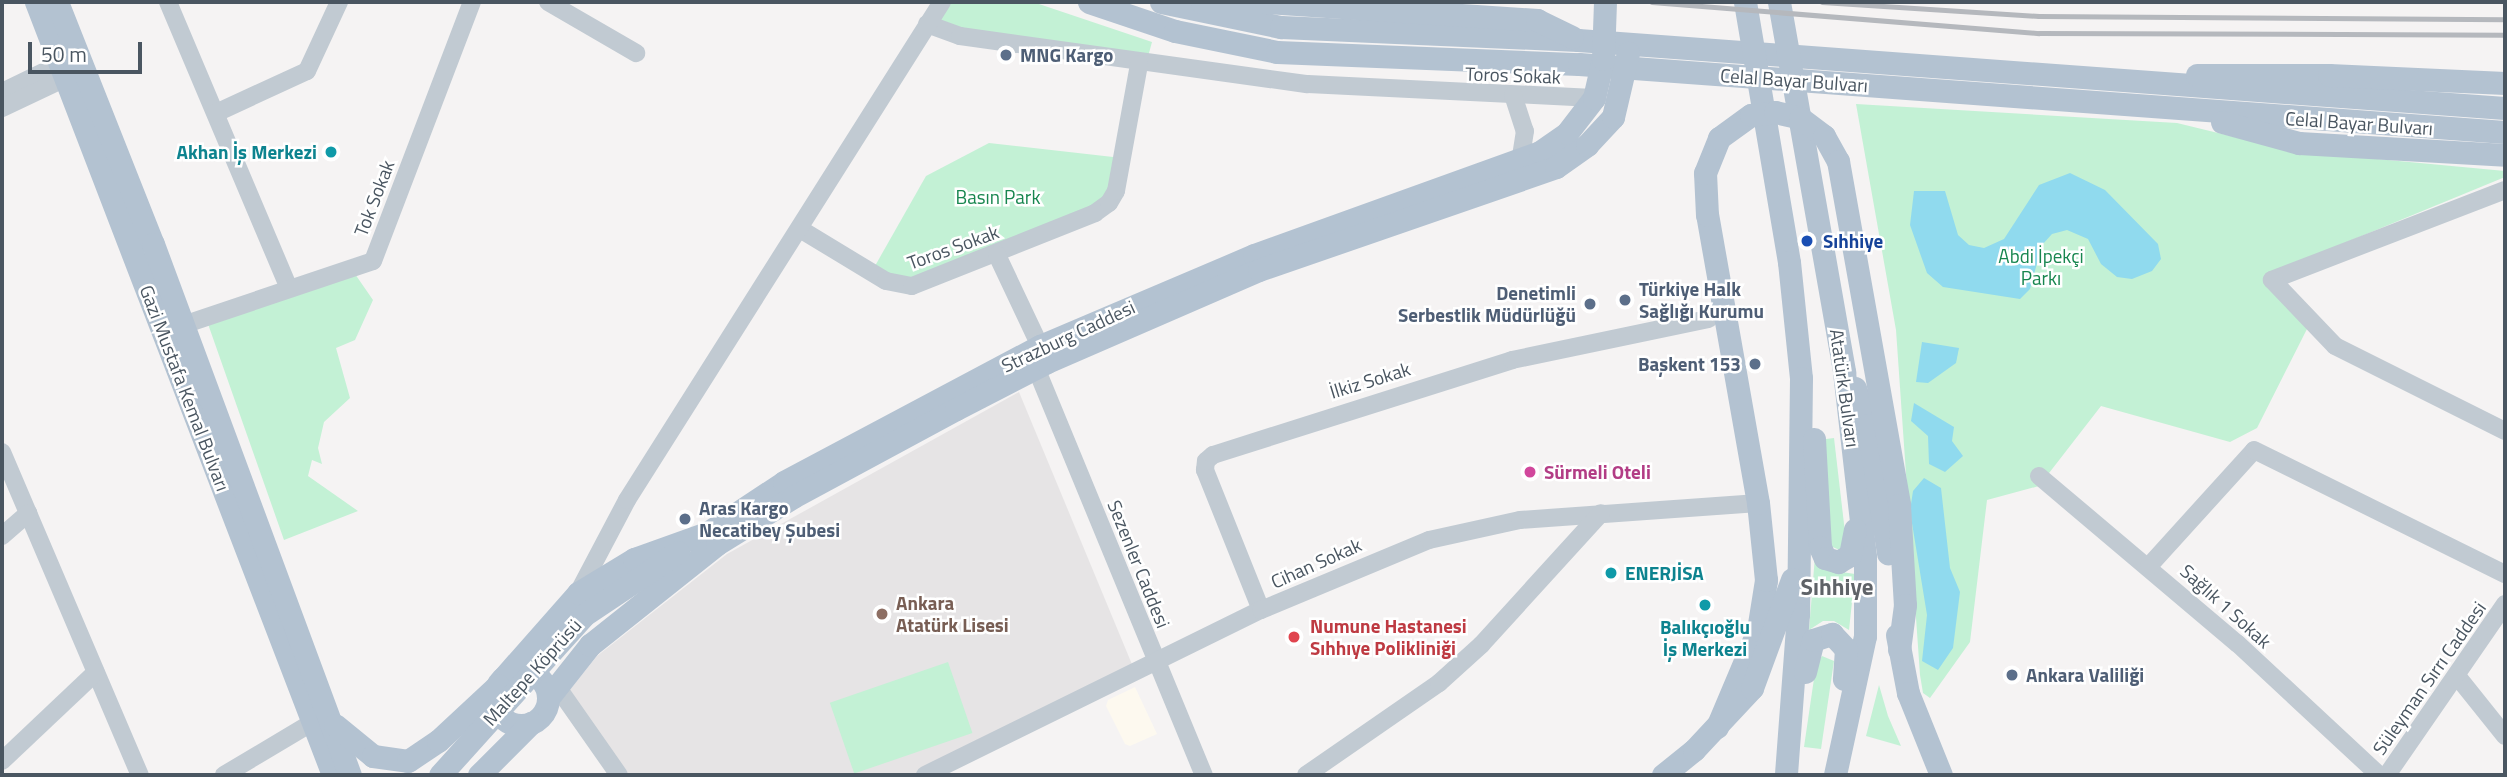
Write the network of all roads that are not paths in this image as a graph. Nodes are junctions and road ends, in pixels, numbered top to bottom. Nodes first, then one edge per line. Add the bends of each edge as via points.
1 (36, 2) edge
2 (57, 2) edge
3 (167, 2) edge
4 (339, 2) edge
5 (472, 2) edge
6 (548, 2) edge
7 (942, 2) edge
8 (1088, 2) edge
9 (1162, 2) edge
10 (1745, 2) edge
11 (1779, 2) edge
12 (1373, 6) edge
13 (1411, 7) edge
14 (1605, 9) edge
15 (928, 24) junction
16 (1578, 40) junction
17 (1629, 44) junction
18 (636, 52) dead end
19 (1139, 64) junction
20 (1626, 68) junction
21 (65, 70) junction
22 (1869, 75) junction
23 (2072, 79) junction
24 (2505, 83) edge
25 (2, 92) edge
26 (1513, 96) junction
27 (1594, 99) junction
28 (2, 108) edge
29 (2505, 108) edge
30 (2324, 109) junction
31 (2193, 111) junction
32 (216, 113) junction
33 (2505, 132) edge
34 (2505, 155) edge
35 (1520, 161) junction
36 (2505, 190) edge
37 (800, 229) junction
38 (997, 254) junction
39 (289, 289) junction
40 (1717, 319) junction
41 (183, 325) junction
42 (1038, 357) junction
43 (1844, 372) junction
44 (1801, 378) junction
45 (2505, 431) edge
46 (2, 452) edge
47 (1854, 458) junction
48 (2039, 476) dead end
49 (1758, 502) junction
50 (28, 513) junction
51 (1601, 513) junction
52 (2, 536) edge
53 (712, 538) junction
54 (1800, 560) junction
55 (674, 562) junction
56 (2149, 566) junction
57 (2505, 574) edge
58 (578, 593) junction
59 (2505, 604) edge
60 (1261, 610) junction
61 (1899, 650) junction
62 (1158, 664) junction
63 (96, 672) junction
64 (2457, 676) junction
65 (501, 681) junction
66 (553, 693) junction
67 (320, 719) junction
68 (531, 723) junction
69 (1717, 727) junction
70 (2505, 736) edge
71 (1791, 746) junction
72 (2, 761) edge
73 (1837, 767) edge
74 (140, 775) edge
75 (224, 775) edge
76 (332, 775) edge
77 (351, 775) edge
78 (440, 775) edge
79 (459, 775) edge
80 (479, 775) edge
81 (619, 775) edge
82 (925, 775) edge
83 (1204, 775) edge
84 (1306, 775) edge
85 (1663, 775) edge
86 (1786, 775) edge
87 (1941, 775) edge
88 (2379, 775) edge
89 (2388, 775) edge

1 - 21 main road, Gazi Mustafa Kemal Bulvarı
2 - 41 main road, Gazi Mustafa Kemal Bulvarı
3 - 32 street
4 - 32 street via 307,71
5 - 39 street, Tok Sokak via 373,261
6 - 18 street
7 - 15 street
8 - 20 main road, Celal Bayar Bulvarı via 1220,42 1277,52
9 - 12 main road
9 - 16 main road, Celal Bayar Bulvarı via 1227,18 1319,29
10 - 44 main road, Atatürk Bulvarı via 1789,262
11 - 43 main road, Atatürk Bulvarı
12 - 13 main road
13 - 16 main road via 1537,20
14 - 27 main road
15 - 19 street, Toros Sokak via 960,36
15 - 37 street
16 - 17 main road, Celal Bayar Bulvarı
17 - 20 main road, Strazburg Caddesi
17 - 22 main road, Celal Bayar Bulvarı
19 - 26 street, Toros Sokak via 1375,90
19 - 38 street, Toros Sokak via 1117,186 1109,203
20 - 22 main road, Celal Bayar Bulvarı
20 - 42 main road, Strazburg Caddesi via 1613,117 1587,145 1556,167 1259,270
21 - 25 street
21 - 28 street
21 - 67 main road, Gazi Mustafa Kemal Bulvarı
22 - 23 main road, Celal Bayar Bulvarı
22 - 31 main road, Celal Bayar Bulvarı
23 - 24 main road via 2282,75
23 - 30 main road, Celal Bayar Bulvarı
26 - 27 street, Toros Sokak
26 - 35 street via 1525,131
27 - 35 main road, Strazburg Caddesi via 1567,133
29 - 30 main road, Celal Bayar Bulvarı
30 - 31 main road, Celal Bayar Bulvarı
30 - 33 main road, Celal Bayar Bulvarı
31 - 34 main road via 2300,143
32 - 39 street
35 - 42 main road, Strazburg Caddesi via 1254,254
36 - 45 street via 2272,280 2335,346
37 - 38 street, Toros Sokak via 900,285 924,284
37 - 58 street via 627,500
38 - 42 street, Sezenler Caddesi
39 - 41 street, Tok Sokak
40 - 49 main road
40 - 60 street, İlkiz Sokak via 1512,360 1213,455 1205,470
40 - 61 main road via 1707,161 1728,130 1763,113 1800,118 1832,148 1842,177 1899,505 1905,605
41 - 67 main road, Gazi Mustafa Kemal Bulvarı
42 - 53 main road, Strazburg Caddesi via 794,476
42 - 62 street, Sezenler Caddesi
43 - 47 main road, Atatürk Bulvarı
43 - 61 main road via 1868,425
44 - 47 main road via 1819,477 1820,547 1825,558 1835,562 1847,558 1853,548
44 - 54 main road, Atatürk Bulvarı
46 - 50 street
47 - 73 main road, Atatürk Bulvarı via 1865,557 1866,623
48 - 56 street, Sağlık 1 Sokak
49 - 51 street, Cihan Sokak
49 - 69 main road via 1765,598 1755,639
50 - 52 street
50 - 63 street
51 - 60 street, Cihan Sokak via 1471,528 1379,558
51 - 84 street via 1560,563 1448,676
53 - 55 main road
53 - 58 main road, Strazburg Caddesi via 634,559
53 - 66 main road, Strazburg Caddesi via 600,636
54 - 69 main road via 1760,673
54 - 71 main road, Atatürk Bulvarı
55 - 78 main road, Maltepe Köprüsü via 571,628
55 - 79 main road, Maltepe Köprüsü via 586,630
56 - 57 street via 2254,450
56 - 88 street, Sağlık 1 Sokak
58 - 65 main road, Strazburg Caddesi
59 - 64 street, Süleyman Sırrı Caddesi
60 - 62 street, Cihan Sokak
61 - 87 main road via 1908,693
62 - 82 street, Cihan Sokak
62 - 83 street, Sezenler Caddesi
63 - 72 street
63 - 74 street
64 - 70 street
64 - 89 street, Süleyman Sırrı Caddesi
65 - 66 main road via 520,671 537,676
65 - 67 main road, Strazburg Caddesi via 438,741 408,761 373,756
65 - 68 main road via 494,701 501,716 515,724
66 - 68 main road via 543,713
66 - 81 street
67 - 75 street
67 - 76 main road, Gazi Mustafa Kemal Bulvarı
67 - 77 main road, Gazi Mustafa Kemal Bulvarı
68 - 80 main road
69 - 85 main road
71 - 73 main road via 1810,648 1816,637 1832,634 1846,653
71 - 86 main road, Atatürk Bulvarı

